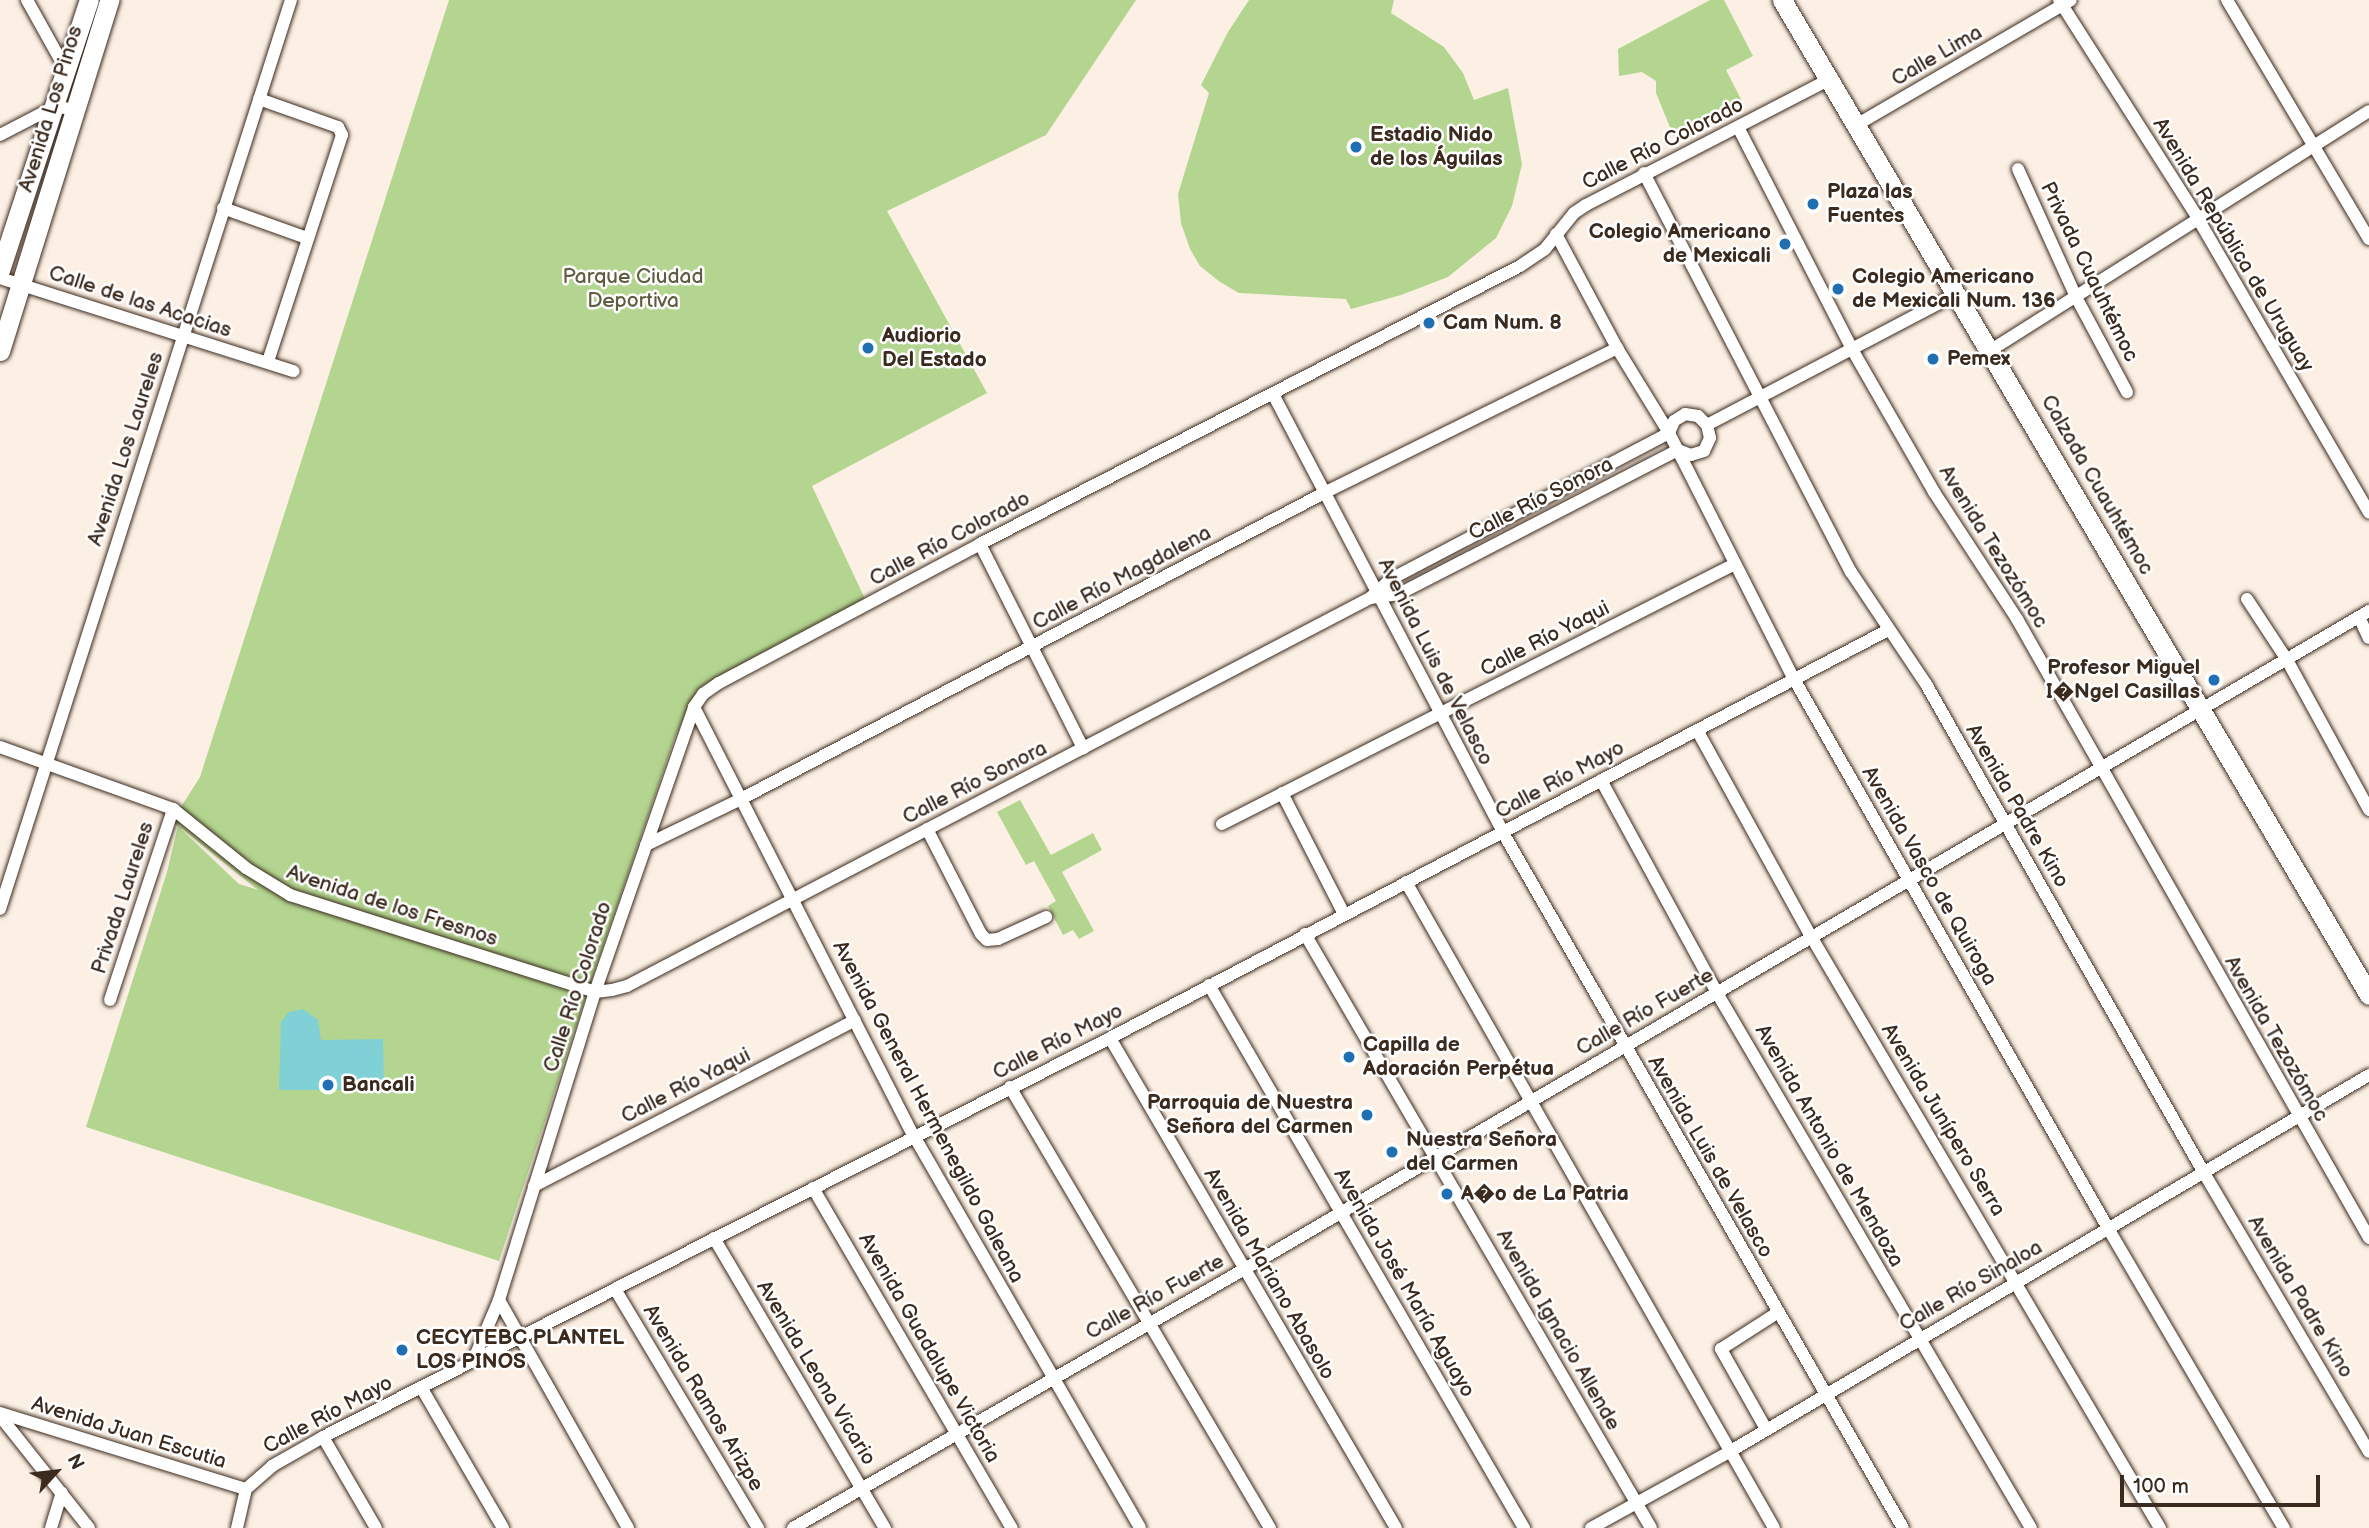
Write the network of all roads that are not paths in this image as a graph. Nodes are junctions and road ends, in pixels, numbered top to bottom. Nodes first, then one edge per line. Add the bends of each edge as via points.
1 (27, 0) edge
2 (89, 0) edge
3 (109, 0) edge
4 (291, 0) edge
5 (1782, 0) edge
6 (2227, 0) edge
7 (2064, 2) edge
8 (74, 76) junction
9 (1830, 79) junction
10 (259, 99) junction
11 (65, 108) junction
12 (2369, 111) edge
13 (1858, 124) junction
14 (1738, 127) junction
15 (0, 135) edge
16 (2313, 144) junction
17 (2018, 169) dead end
18 (1644, 173) junction
19 (223, 208) junction
20 (2197, 217) junction
21 (1556, 234) junction
22 (307, 238) junction
23 (2369, 239) edge
24 (0, 270) edge
25 (0, 278) edge
26 (22, 284) junction
27 (1957, 294) junction
28 (2076, 297) junction
29 (183, 335) junction
30 (1617, 348) junction
31 (1991, 350) junction
32 (0, 351) edge
33 (1853, 351) junction
34 (268, 362) junction
35 (295, 371) dead end
36 (2127, 392) dead end
37 (1273, 394) junction
38 (1758, 398) junction
39 (1707, 425) junction
40 (1669, 433) junction
41 (1678, 450) junction
42 (1326, 492) junction
43 (2369, 513) edge
44 (980, 544) junction
45 (1735, 564) junction
46 (1375, 595) junction
47 (2247, 599) dead end
48 (2364, 614) edge
49 (1888, 630) junction
50 (2369, 638) edge
51 (1032, 648) junction
52 (2287, 660) junction
53 (1794, 679) junction
54 (694, 707) junction
55 (2202, 708) junction
56 (1441, 715) junction
57 (1697, 730) junction
58 (0, 747) edge
59 (1083, 748) junction
60 (47, 762) junction
61 (2100, 768) junction
62 (1601, 780) junction
63 (1282, 793) junction
64 (741, 799) junction
65 (173, 809) junction
66 (2369, 810) edge
67 (2005, 823) junction
68 (1222, 824) dead end
69 (927, 829) junction
70 (1502, 831) junction
71 (646, 845) junction
72 (1908, 880) junction
73 (1406, 882) junction
74 (792, 899) junction
75 (0, 909) edge
76 (1344, 914) junction
77 (1046, 917) dead end
78 (1305, 934) junction
79 (1812, 939) junction
80 (1209, 985) junction
81 (595, 992) junction
82 (1717, 993) junction
83 (2369, 995) edge
84 (110, 1000) dead end
85 (855, 1020) junction
86 (1110, 1038) junction
87 (1625, 1047) junction
88 (2369, 1075) edge
89 (1010, 1087) junction
90 (1530, 1100) junction
91 (2298, 1117) junction
92 (914, 1136) junction
93 (1434, 1156) junction
94 (2204, 1174) junction
95 (534, 1186) junction
96 (813, 1188) junction
97 (1340, 1211) junction
98 (2109, 1230) junction
99 (714, 1238) junction
100 (2369, 1238) edge
101 (1243, 1270) junction
102 (2016, 1282) junction
103 (615, 1289) junction
104 (499, 1300) junction
105 (1777, 1313) junction
106 (1149, 1324) junction
107 (519, 1338) junction
108 (1918, 1338) junction
109 (473, 1361) junction
110 (1052, 1377) junction
111 (421, 1387) junction
112 (1824, 1395) junction
113 (0, 1415) edge
114 (1766, 1429) junction
115 (956, 1432) junction
116 (323, 1437) junction
117 (1729, 1452) junction
118 (2369, 1452) edge
119 (862, 1488) junction
120 (246, 1489) junction
121 (62, 1493) junction
122 (1636, 1502) junction
123 (240, 1525) edge
124 (51, 1528) edge
125 (89, 1528) edge
126 (376, 1528) edge
127 (502, 1528) edge
128 (628, 1528) edge
129 (758, 1528) edge
130 (793, 1528) edge
131 (885, 1528) edge
132 (1012, 1528) edge
133 (1140, 1528) edge
134 (1269, 1528) edge
135 (1396, 1528) edge
136 (1524, 1528) edge
137 (1591, 1528) edge
138 (1651, 1528) edge
139 (1774, 1528) edge
140 (1903, 1528) edge
141 (2031, 1528) edge
142 (2160, 1528) edge
143 (2284, 1528) edge

1 - 8 street
2 - 8 main road, Avenida Los Pinos
3 - 8 main road, Avenida Los Pinos
4 - 10 street, Avenida Los Laureles
5 - 9 main road, Calzada Cuauhtémoc
6 - 16 street
7 - 13 street, Calle Lima
7 - 20 street, Avenida República de Uruguay
8 - 11 main road, Avenida Los Pinos
9 - 13 main road, Calzada Cuauhtémoc
9 - 14 street, Calle Río Colorado
10 - 19 street, Avenida Los Laureles
10 - 22 street via 338,127 342,135
11 - 15 street
11 - 24 main road, Avenida Los Pinos
11 - 26 main road, Avenida Los Pinos
12 - 16 street
13 - 27 main road, Calzada Cuauhtémoc
14 - 18 street, Calle Río Colorado
14 - 33 street, Avenida Tezozómoc
16 - 20 street
16 - 23 street
17 - 28 street, Privada Cuauhtémoc
18 - 21 street, Calle Río Colorado via 1574,213
18 - 38 street, Avenida Padre Kino
19 - 22 street
19 - 29 street, Avenida Los Laureles
20 - 28 street
20 - 43 street, Avenida República de Uruguay
21 - 30 street, Avenida Vasco de Quiroga
21 - 37 street, Calle Río Colorado via 1545,249 1520,267
22 - 34 street
25 - 26 street, Calle de las Acacias
26 - 29 street, Calle de las Acacias
26 - 32 main road, Avenida Los Pinos
27 - 31 main road, Calzada Cuauhtémoc
27 - 33 street
28 - 31 street
28 - 36 street, Privada Cuauhtémoc
29 - 34 street, Calle de las Acacias
29 - 60 street, Avenida Los Laureles
30 - 40 street, Avenida Vasco de Quiroga
30 - 42 street, Calle Río Magdalena
31 - 55 main road, Calzada Cuauhtémoc
33 - 38 street
33 - 61 street, Avenida Tezozómoc via 2017,619
34 - 35 street, Calle de las Acacias
37 - 42 street, Avenida Luis de Velasco
37 - 44 street, Calle Río Colorado
38 - 39 street
38 - 49 street, Avenida Padre Kino via 1851,572
39 - 40 street, Calle Río Sonora via 1698,416 1685,414 1674,421
39 - 41 street, Calle Río Sonora via 1710,438 1704,451 1690,455
40 - 41 street, Avenida Vasco de Quiroga
40 - 46 street, Calle Río Sonora via 1391,579
41 - 45 street, Avenida Vasco de Quiroga
41 - 46 street, Calle Río Sonora via 1399,594
42 - 46 street, Avenida Luis de Velasco
42 - 51 street, Calle Río Magdalena
44 - 51 street
44 - 54 street, Calle Río Colorado via 719,682
45 - 53 street, Avenida Vasco de Quiroga
45 - 56 street, Calle Río Yaqui
46 - 56 street, Avenida Luis de Velasco
46 - 59 street, Calle Río Sonora
47 - 52 street
48 - 50 street
48 - 52 street, Calle Río Fuerte
49 - 53 street, Calle Río Mayo
49 - 67 street, Avenida Padre Kino via 1926,684
51 - 59 street
51 - 64 street, Calle Río Magdalena
52 - 55 street, Calle Río Fuerte
52 - 66 street
53 - 57 street, Calle Río Mayo
53 - 72 street, Avenida Vasco de Quiroga
54 - 64 street, Avenida General Hermenegildo Galeana
54 - 71 street, Calle Río Colorado
55 - 61 street, Calle Río Fuerte
55 - 83 main road, Calzada Cuauhtémoc
56 - 63 street, Calle Río Yaqui
56 - 70 street, Avenida Luis de Velasco
57 - 62 street, Calle Río Mayo
57 - 79 street, Avenida Junípero Serra
58 - 60 street, Avenida de los Fresnos
59 - 69 street, Calle Río Sonora
60 - 65 street, Avenida de los Fresnos
60 - 75 street, Avenida Los Laureles
61 - 67 street, Calle Río Fuerte
61 - 91 street, Avenida Tezozómoc
62 - 70 street, Calle Río Mayo
62 - 82 street, Avenida Antonio de Mendoza
63 - 68 street, Calle Río Yaqui
63 - 76 street
64 - 71 street, Calle Río Magdalena
64 - 74 street, Avenida General Hermenegildo Galeana
65 - 81 street, Avenida de los Fresnos via 246,868 290,895
65 - 84 street, Privada Laureles
67 - 72 street, Calle Río Fuerte
67 - 94 street, Avenida Padre Kino
69 - 74 street, Calle Río Sonora
69 - 77 street via 987,940
70 - 73 street, Calle Río Mayo
70 - 87 street, Avenida Luis de Velasco
71 - 81 street, Calle Río Colorado
72 - 79 street, Calle Río Fuerte
72 - 98 street, Avenida Vasco de Quiroga
73 - 76 street, Calle Río Mayo
73 - 90 street
74 - 81 street, Calle Río Sonora via 627,986
74 - 85 street, Avenida General Hermenegildo Galeana
76 - 78 street, Calle Río Mayo
78 - 80 street, Calle Río Mayo
78 - 93 street, Avenida Ignacio Allende
79 - 82 street, Calle Río Fuerte
79 - 102 street, Avenida Junípero Serra
80 - 86 street, Calle Río Mayo
80 - 97 street, Avenida José María Aguayo
81 - 95 street, Calle Río Colorado
82 - 87 street, Calle Río Fuerte
82 - 108 street, Avenida Antonio de Mendoza
85 - 92 street, Avenida General Hermenegildo Galeana
85 - 95 street, Calle Río Yaqui
86 - 89 street, Calle Río Mayo
86 - 101 street, Avenida Mariano Abasolo
87 - 90 street, Calle Río Fuerte
87 - 105 street, Avenida Luis de Velasco
88 - 91 street, Calle Río Sinaloa
89 - 92 street, Calle Río Mayo
89 - 106 street
90 - 93 street, Calle Río Fuerte
90 - 117 street
91 - 94 street, Calle Río Sinaloa
91 - 100 street, Avenida Tezozómoc
92 - 96 street, Calle Río Mayo
92 - 110 street, Avenida General Hermenegildo Galeana
93 - 97 street, Calle Río Fuerte
93 - 122 street, Avenida Ignacio Allende
94 - 98 street, Calle Río Sinaloa
94 - 118 street, Avenida Padre Kino
95 - 104 street, Calle Río Colorado
96 - 99 street, Calle Río Mayo
96 - 115 street, Avenida Guadalupe Victoria
97 - 101 street, Calle Río Fuerte
97 - 136 street, Avenida José María Aguayo
98 - 102 street, Calle Río Sinaloa
98 - 143 street, Avenida Vasco de Quiroga
99 - 103 street, Calle Río Mayo
99 - 119 street, Avenida Leona Vicario
101 - 106 street, Calle Río Fuerte
101 - 135 street, Avenida Mariano Abasolo
102 - 108 street, Calle Río Sinaloa
102 - 142 street, Avenida Junípero Serra
103 - 107 street, Calle Río Mayo
103 - 129 street, Avenida Ramos Arizpe
104 - 107 street
104 - 109 street, Calle Río Colorado
105 - 112 street, Avenida Luis de Velasco
105 - 114 street via 1721,1349
106 - 110 street, Calle Río Fuerte
106 - 134 street
107 - 109 street, Calle Río Mayo
107 - 128 street
108 - 112 street, Calle Río Sinaloa
108 - 141 street, Avenida Antonio de Mendoza
109 - 111 street, Calle Río Mayo
110 - 115 street, Calle Río Fuerte
110 - 133 street, Avenida General Hermenegildo Galeana
111 - 116 street, Calle Río Mayo
111 - 127 street
112 - 114 street, Calle Río Sinaloa
112 - 140 street, Avenida Luis de Velasco
113 - 120 street, Avenida Juan Escutia
113 - 121 street
114 - 117 street, Calle Río Sinaloa
115 - 119 street, Calle Río Fuerte
115 - 132 street, Avenida Guadalupe Victoria
116 - 120 street, Calle Río Mayo via 272,1466
116 - 126 street
117 - 122 street, Calle Río Sinaloa
117 - 139 street
119 - 130 street, Calle Río Fuerte
119 - 131 street, Avenida Leona Vicario
120 - 123 street
121 - 124 street
121 - 125 street
122 - 137 street, Calle Río Sinaloa
122 - 138 street, Avenida Ignacio Allende

